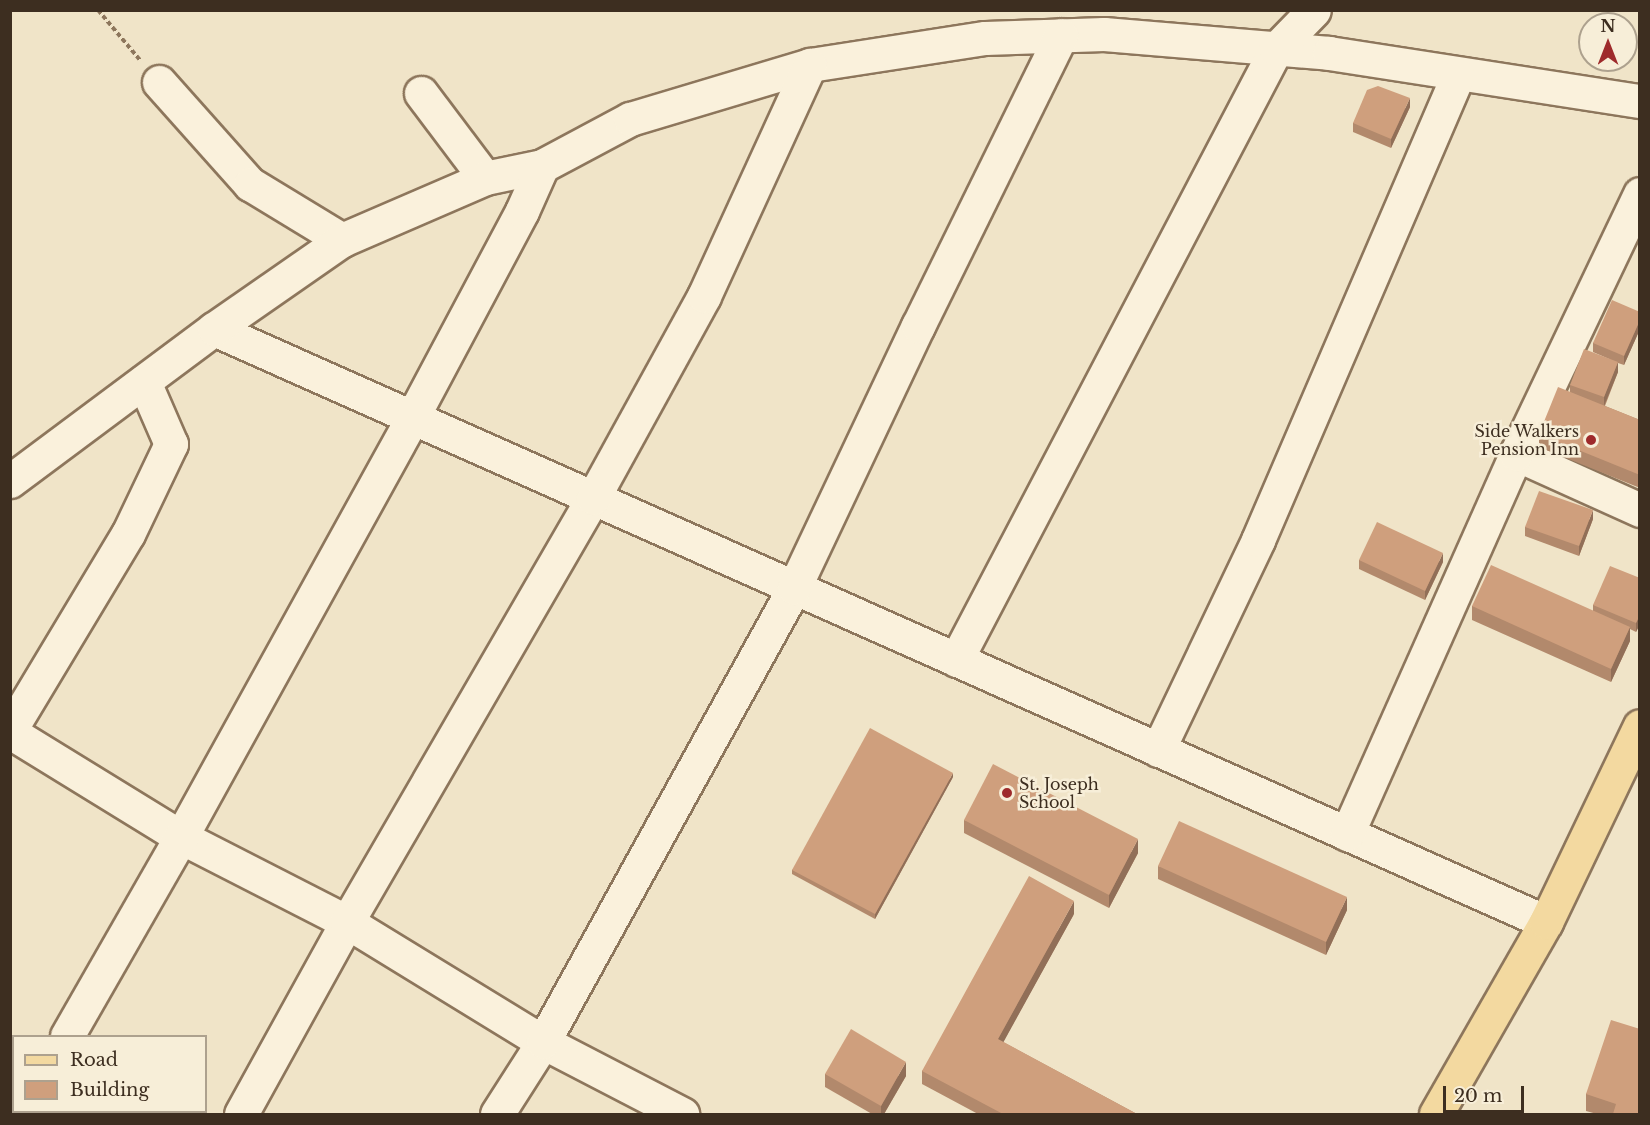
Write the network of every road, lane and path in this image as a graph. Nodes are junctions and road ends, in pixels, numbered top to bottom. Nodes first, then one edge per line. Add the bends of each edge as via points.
1 (98, 10) edge
2 (1314, 10) edge
3 (1061, 35) junction
4 (1276, 49) junction
5 (810, 65) junction
6 (1458, 75) junction
7 (159, 82) joint
8 (421, 93) dead end
9 (1640, 101) edge
10 (542, 166) junction
11 (485, 178) junction
12 (1640, 194) edge
13 (342, 240) junction
14 (214, 329) junction
15 (144, 381) junction
16 (413, 416) junction
17 (1516, 454) junction
18 (10, 481) edge
19 (593, 498) junction
20 (1640, 510) edge
21 (794, 588) junction
22 (956, 660) junction
23 (10, 731) edge
24 (1637, 739) edge
25 (1158, 750) junction
26 (1347, 834) junction
27 (181, 837) junction
28 (347, 922) junction
29 (1546, 922) junction
30 (68, 1035) edge
31 (543, 1042) junction
32 (241, 1114) edge
33 (497, 1114) edge
34 (682, 1114) edge
35 (1436, 1114) edge

1 - 7 path
2 - 4 street
3 - 4 street via 1104,34
3 - 5 street via 985,38
3 - 21 street
4 - 6 street via 1329,53
4 - 22 street
5 - 10 street via 630,119
5 - 19 street via 704,296
6 - 9 street
6 - 25 street via 1258,540
7 - 13 street via 250,184
8 - 11 street
10 - 11 street
10 - 16 street
11 - 13 street
12 - 17 street
13 - 14 street
14 - 15 street
14 - 16 street
15 - 18 street
15 - 23 street via 171,444 128,534
16 - 19 street
16 - 27 street
17 - 20 street
17 - 26 street
19 - 21 street
19 - 28 street
21 - 22 street
21 - 31 street
22 - 25 street
23 - 27 street
24 - 29 main road
25 - 26 street
26 - 29 street
27 - 28 street
27 - 30 street
28 - 31 street
28 - 32 street
29 - 35 main road
31 - 33 street
31 - 34 street

